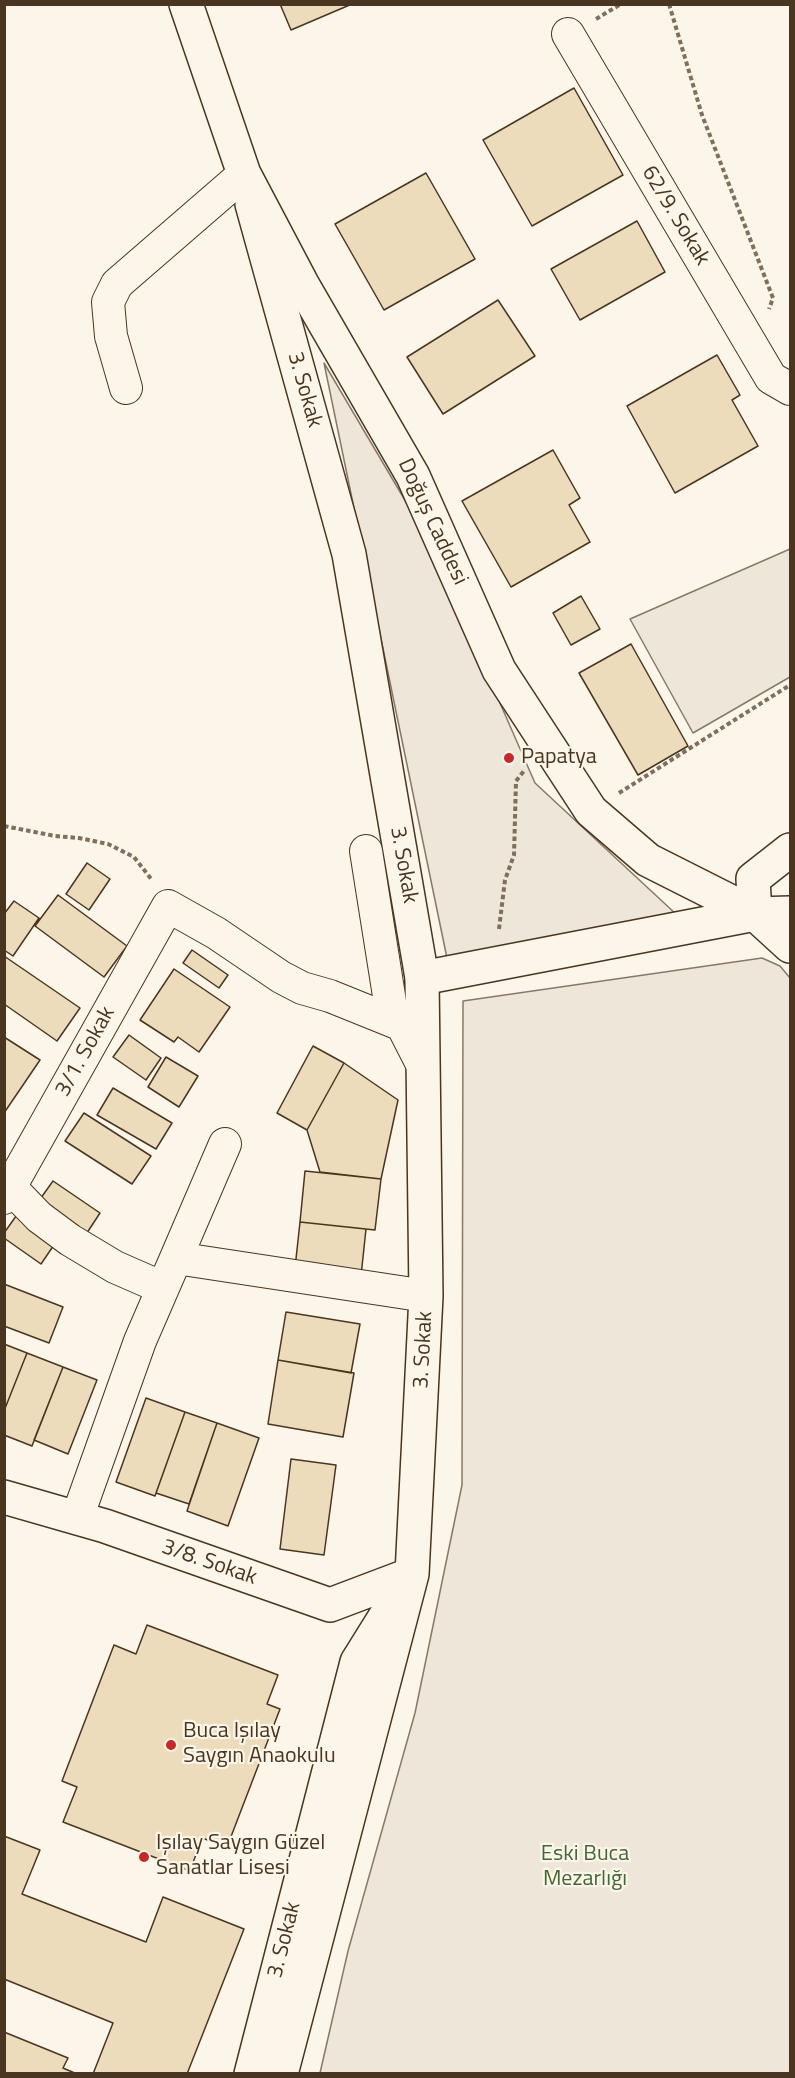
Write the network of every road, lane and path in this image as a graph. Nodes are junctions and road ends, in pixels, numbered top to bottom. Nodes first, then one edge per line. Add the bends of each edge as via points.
1 (186, 4) edge
2 (669, 4) edge
3 (568, 34) dead end
4 (244, 174) junction
5 (754, 350) junction
6 (126, 388) dead end
7 (790, 389) edge
8 (790, 685) edge
9 (547, 744) junction
10 (591, 811) junction
11 (4, 826) edge
12 (790, 850) edge
13 (366, 851) dead end
14 (168, 906) junction
15 (790, 913) edge
16 (755, 914) junction
17 (790, 946) edge
18 (501, 963) junction
19 (422, 978) junction
20 (393, 1021) junction
21 (423, 1066) junction
22 (225, 1144) dead end
23 (8, 1193) edge
24 (176, 1258) junction
25 (163, 1288) junction
26 (426, 1296) junction
27 (4, 1497) edge
28 (77, 1518) junction
29 (412, 1574) junction
30 (251, 2073) edge
31 (281, 2073) edge

1 - 4 main road, Doğuş Caddesi
2 - 5 path via 702,115 773,298
3 - 5 street, 62/9. Sokak
4 - 6 street via 117,284 108,302 111,336
4 - 9 main road, Doğuş Caddesi via 302,284 413,476 499,670
4 - 19 main road, 3. Sokak via 349,554
5 - 7 street, 62/9. Sokak via 771,378
8 - 10 path
9 - 10 main road, Doğuş Caddesi
9 - 18 path via 516,781 514,855 505,880 498,936
10 - 16 main road, Doğuş Caddesi via 648,860
11 - 14 path via 108,844 134,857
12 - 16 main road via 753,879
13 - 20 street
14 - 20 street via 281,977
14 - 23 street, 3/1. Sokak
15 - 16 main road
16 - 17 main road, Doğuş Caddesi
16 - 18 main road
18 - 19 main road
19 - 21 main road, 3. Sokak
20 - 21 street via 402,1025
21 - 26 main road, 3. Sokak
22 - 24 street
23 - 25 street via 70,1240 115,1267
24 - 25 street
24 - 26 street
25 - 28 street
26 - 29 main road, 3. Sokak
27 - 28 main road, 3/8. Sokak
28 - 29 main road, 3/8. Sokak via 330,1605
29 - 30 main road, 3. Sokak via 357,1662
29 - 31 main road, 3. Sokak

